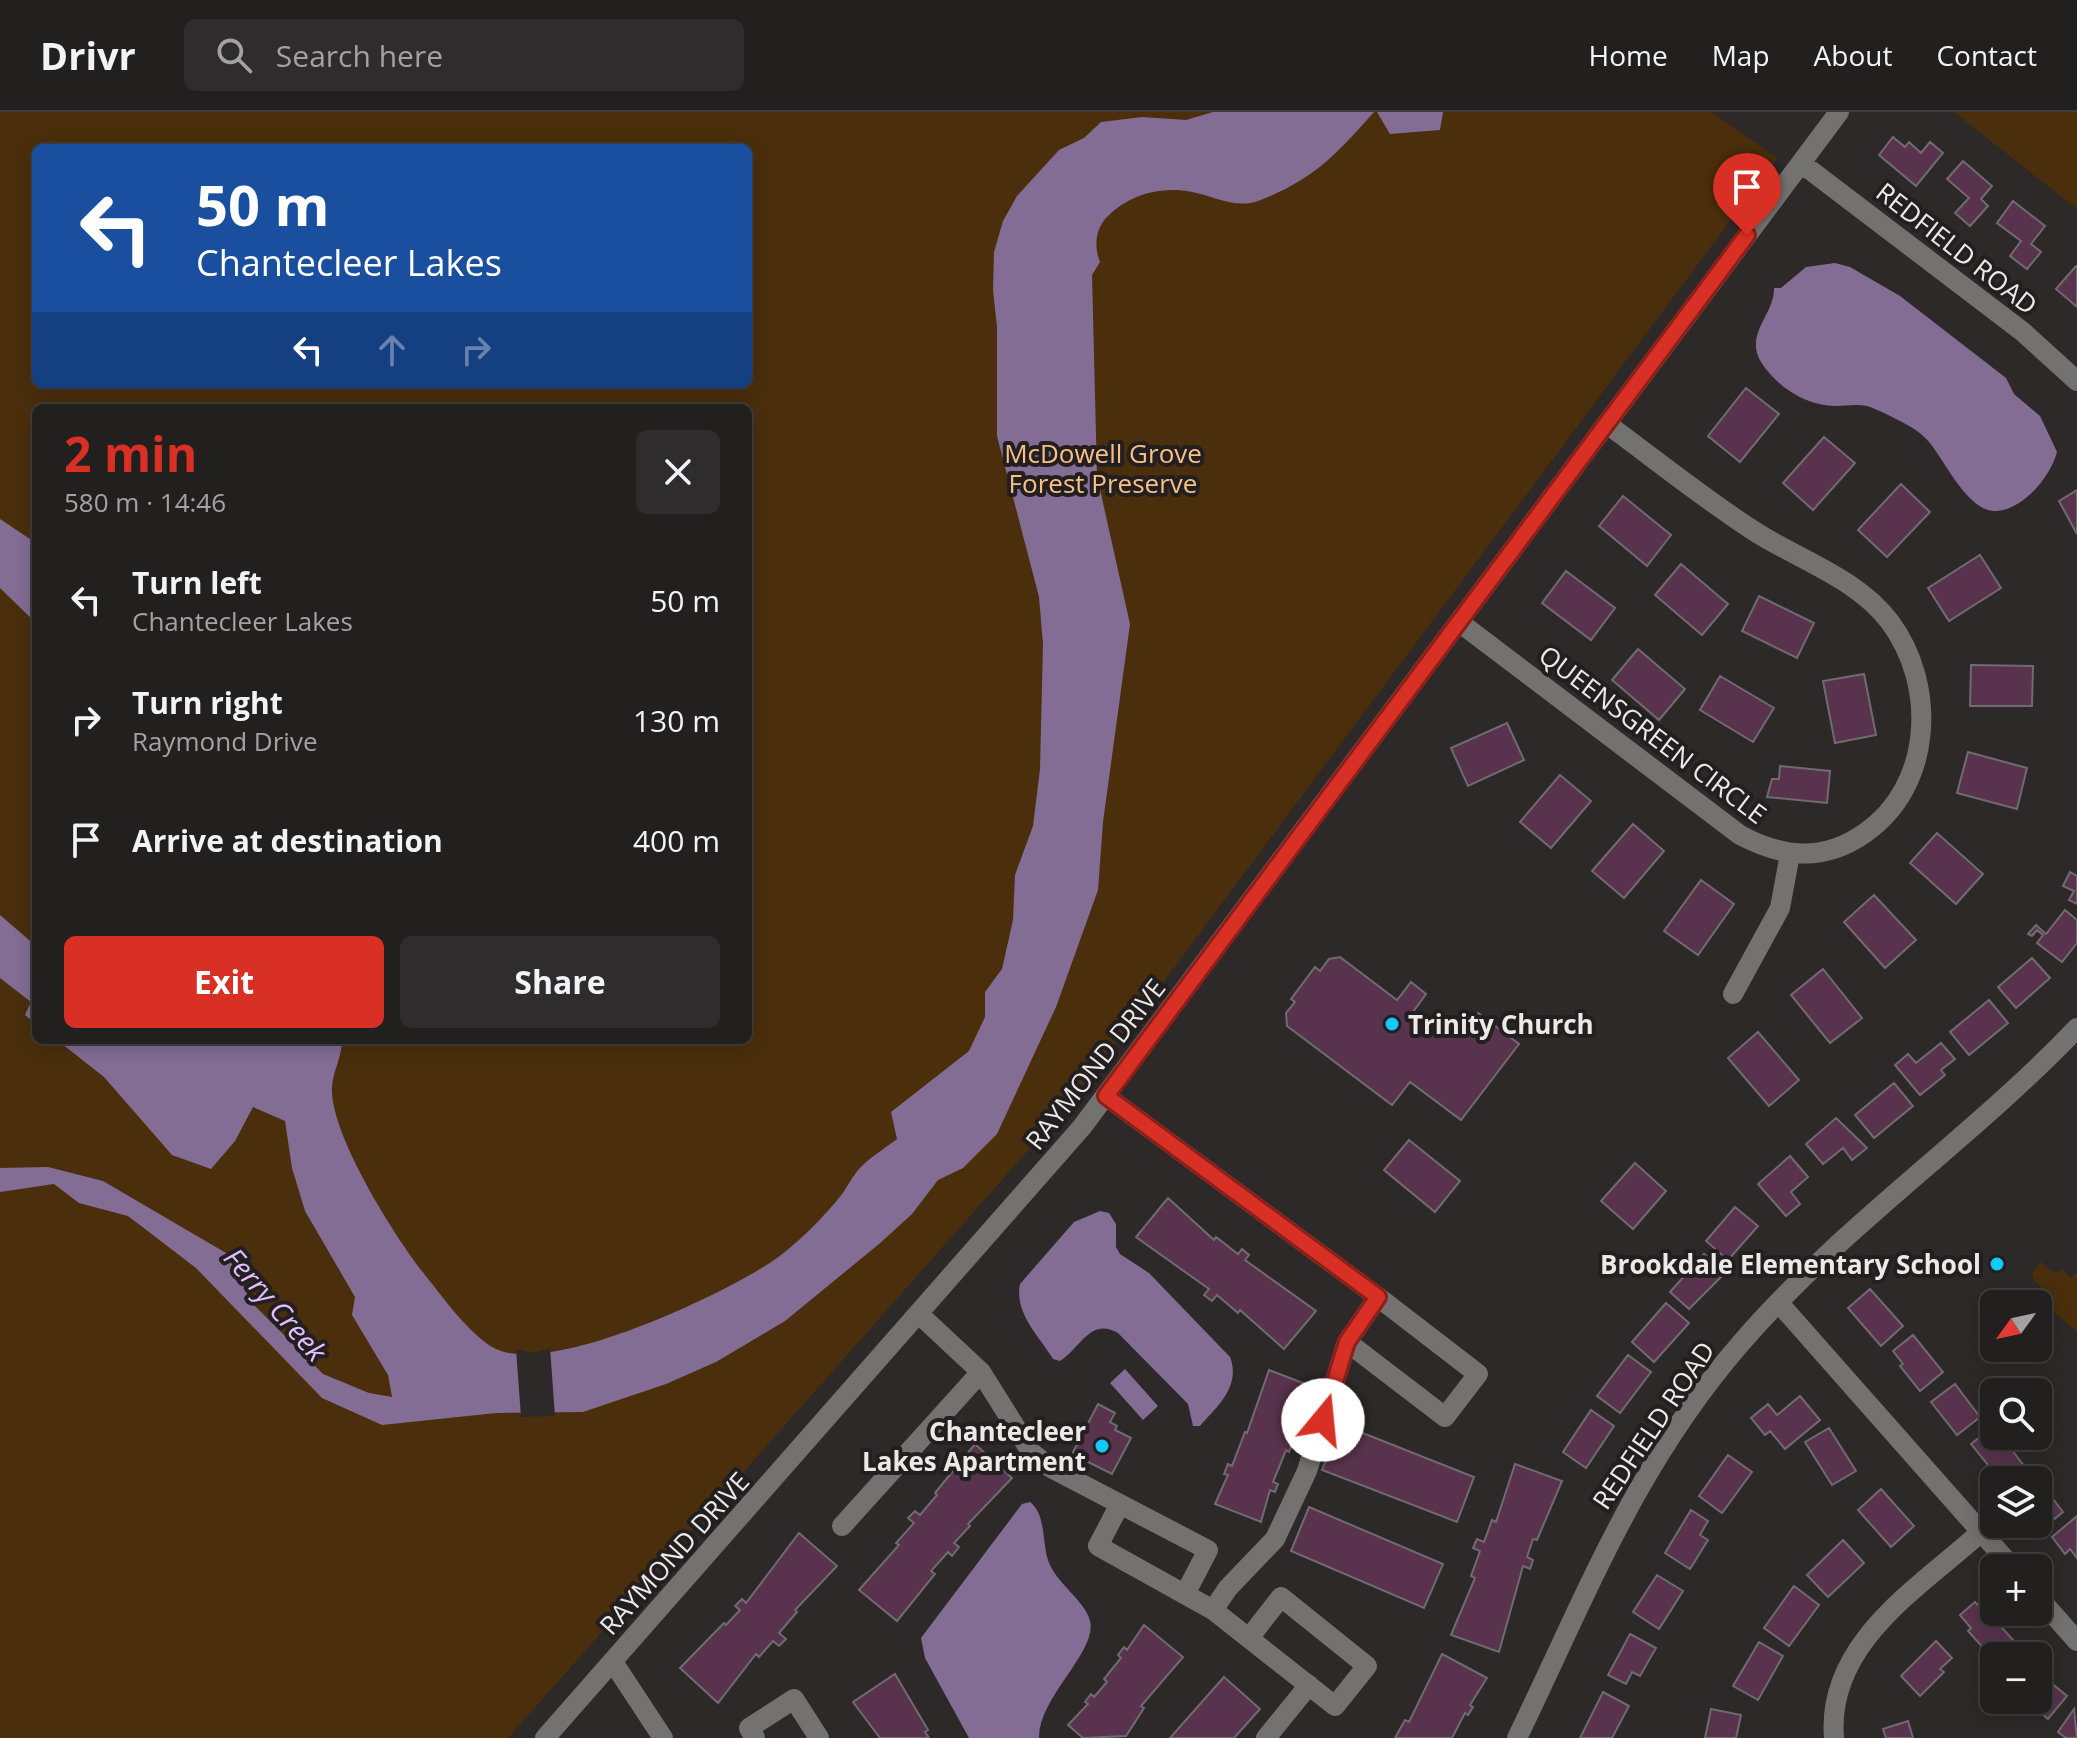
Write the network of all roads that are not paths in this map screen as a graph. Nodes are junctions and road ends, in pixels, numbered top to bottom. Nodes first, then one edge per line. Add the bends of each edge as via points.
1 (1839, 112) edge
2 (1801, 163) junction
3 (2077, 381) edge
4 (1607, 424) junction
5 (1459, 622) junction
6 (1790, 854) junction
7 (1733, 994) dead end
8 (2077, 1028) edge
9 (1106, 1096) junction
10 (1378, 1297) junction
11 (1779, 1303) junction
12 (920, 1315) junction
13 (1347, 1342) junction
14 (981, 1372) junction
15 (1120, 1504) junction
16 (842, 1526) dead end
17 (1980, 1531) edge
18 (1980, 1533) edge
19 (1986, 1538) edge
20 (2001, 1554) edge
21 (1186, 1592) junction
22 (1213, 1610) junction
23 (2052, 1613) edge
24 (1249, 1638) junction
25 (2077, 1641) edge
26 (613, 1662) junction
27 (1309, 1685) junction
28 (545, 1738) edge
29 (663, 1738) edge
30 (755, 1738) edge
31 (819, 1738) edge
32 (1266, 1738) edge
33 (1517, 1738) edge
34 (1834, 1738) edge

1 - 2 street, RAYMOND DRIVE
2 - 3 street, REDFIELD ROAD via 2023,332
2 - 4 street, RAYMOND DRIVE
4 - 5 street, RAYMOND DRIVE
4 - 6 street, QUEENSGREEN CIRCLE via 1746,526 1865,596 1890,622 1912,662 1922,722 1916,761 1899,799 1847,844
5 - 6 street, QUEENSGREEN CIRCLE via 1740,835
5 - 9 street, RAYMOND DRIVE
6 - 7 street via 1780,908
8 - 11 street, REDFIELD ROAD
9 - 10 street
9 - 12 street, RAYMOND DRIVE
10 - 13 street
10 - 13 street via 1478,1374 1445,1417
11 - 17 street
11 - 33 street, REDFIELD ROAD via 1708,1384 1643,1479 1595,1568
12 - 14 street
12 - 26 street, RAYMOND DRIVE
13 - 22 street via 1307,1471 1275,1539
14 - 15 street via 1031,1452
14 - 16 street
15 - 21 street via 1208,1550
15 - 21 street via 1098,1546
18 - 34 street via 1864,1638 1836,1697
19 - 20 street
21 - 22 street
22 - 24 street
23 - 25 street
24 - 27 street
24 - 27 street via 1281,1597 1367,1666 1335,1706
26 - 28 street, RAYMOND DRIVE
26 - 29 street
27 - 32 street
30 - 31 street via 749,1728 794,1699

